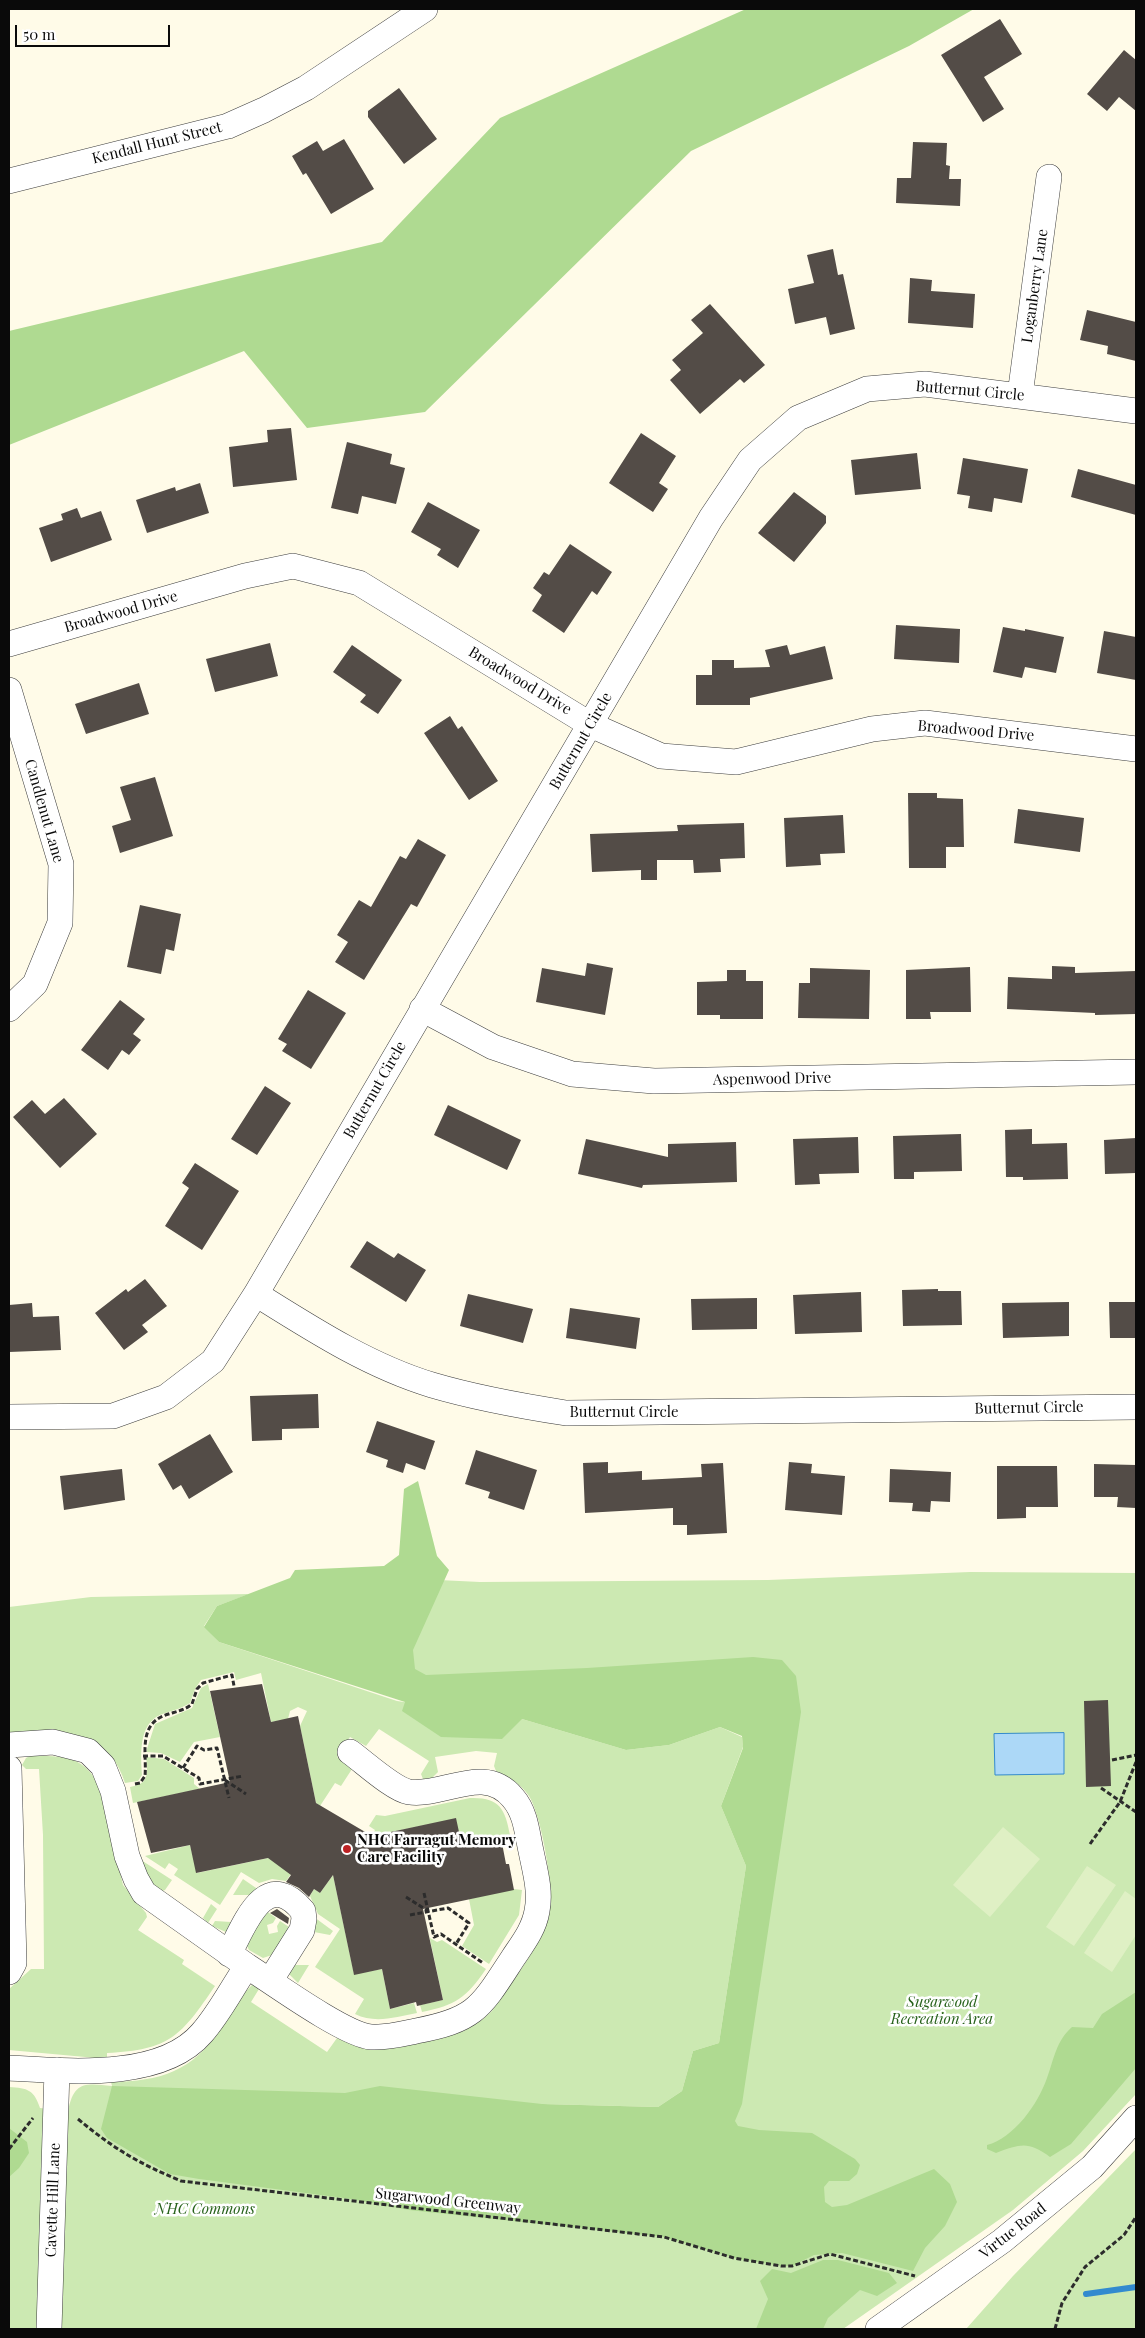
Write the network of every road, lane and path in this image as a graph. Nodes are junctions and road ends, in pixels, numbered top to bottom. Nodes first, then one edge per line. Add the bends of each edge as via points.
1 (425, 9) edge
2 (1049, 176) dead end
3 (9, 181) edge
4 (1020, 395) junction
5 (1136, 411) edge
6 (9, 644) edge
7 (9, 690) edge
8 (591, 725) junction
9 (1136, 749) edge
10 (9, 1009) edge
11 (422, 1009) junction
12 (1136, 1072) edge
13 (256, 1294) junction
14 (1136, 1407) edge
15 (9, 1417) edge
16 (234, 1686) dead end
17 (9, 1745) edge
18 (350, 1752) dead end
19 (1136, 1755) edge
20 (143, 1756) junction
21 (1112, 1760) dead end
22 (1136, 1762) edge
23 (9, 1768) edge
24 (183, 1768) junction
25 (243, 1776) dead end
26 (225, 1780) junction
27 (132, 1785) dead end
28 (1101, 1788) dead end
29 (246, 1794) dead end
30 (229, 1798) dead end
31 (1120, 1802) junction
32 (1136, 1812) edge
33 (1090, 1844) dead end
34 (424, 1892) dead end
35 (406, 1897) dead end
36 (428, 1911) junction
37 (410, 1915) dead end
38 (456, 1944) junction
39 (238, 1960) junction
40 (489, 1967) dead end
41 (9, 1972) edge
42 (270, 1981) junction
43 (9, 2068) edge
44 (57, 2070) junction
45 (56, 2110) junction
46 (1136, 2118) edge
47 (9, 2149) edge
48 (1136, 2217) edge
49 (919, 2277) dead end
50 (49, 2329) edge
51 (878, 2329) edge
52 (1055, 2329) edge

1 - 3 street, Kendall Hunt Street via 306,88 228,126
2 - 4 street, Loganberry Lane
4 - 5 street, Butternut Circle
4 - 8 street, Butternut Circle via 925,384 867,389 798,418 750,460 711,518
6 - 8 street, Broadwood Drive via 244,576 293,566 359,583
7 - 10 street, Candlenut Lane via 61,864 60,923 35,984
8 - 9 street, Broadwood Drive via 661,756 736,762 872,729 925,723
8 - 11 street, Butternut Circle
11 - 12 street, Aspenwood Drive via 493,1047 572,1074 645,1080
11 - 13 street, Butternut Circle
13 - 14 street, Butternut Circle via 371,1361 431,1385 566,1413
13 - 15 street via 213,1361 166,1397 113,1416
16 - 20 path via 232,1675 204,1683 197,1690 192,1704 152,1724
17 - 39 street via 53,1742 88,1751 103,1766 113,1791 127,1856 144,1893
18 - 42 street via 408,1792 473,1782 494,1784 512,1797 523,1814 536,1872 538,1899 533,1927 478,2008 445,2026 370,2037 339,2024
19 - 21 path
20 - 24 path via 163,1756
20 - 27 path via 145,1776 140,1783
22 - 31 path
23 - 41 street via 14,1963
24 - 26 path via 199,1778 200,1784
24 - 26 path via 197,1746 204,1750 217,1748
25 - 26 path
26 - 29 path
26 - 30 path
28 - 31 path
31 - 32 path
31 - 33 path
34 - 36 path
35 - 36 path
36 - 37 path
36 - 38 path via 434,1937 441,1934
36 - 38 path via 448,1908 469,1923
38 - 40 path
39 - 42 street
39 - 42 street via 253,1910 262,1898 281,1895 290,1900 302,1911 304,1925
39 - 44 street via 202,2034 178,2053 152,2064
43 - 44 street
44 - 45 street, Cavette Hill Lane
45 - 47 path via 40,2108
45 - 49 path, Sugarwood Greenway via 69,2111 109,2145 140,2164 181,2181 664,2237 734,2258 781,2266 792,2266 830,2254
45 - 50 street, Cavette Hill Lane
46 - 51 street, Virtue Road via 1092,2167 1002,2241
48 - 52 path via 1124,2235 1085,2267 1062,2302

